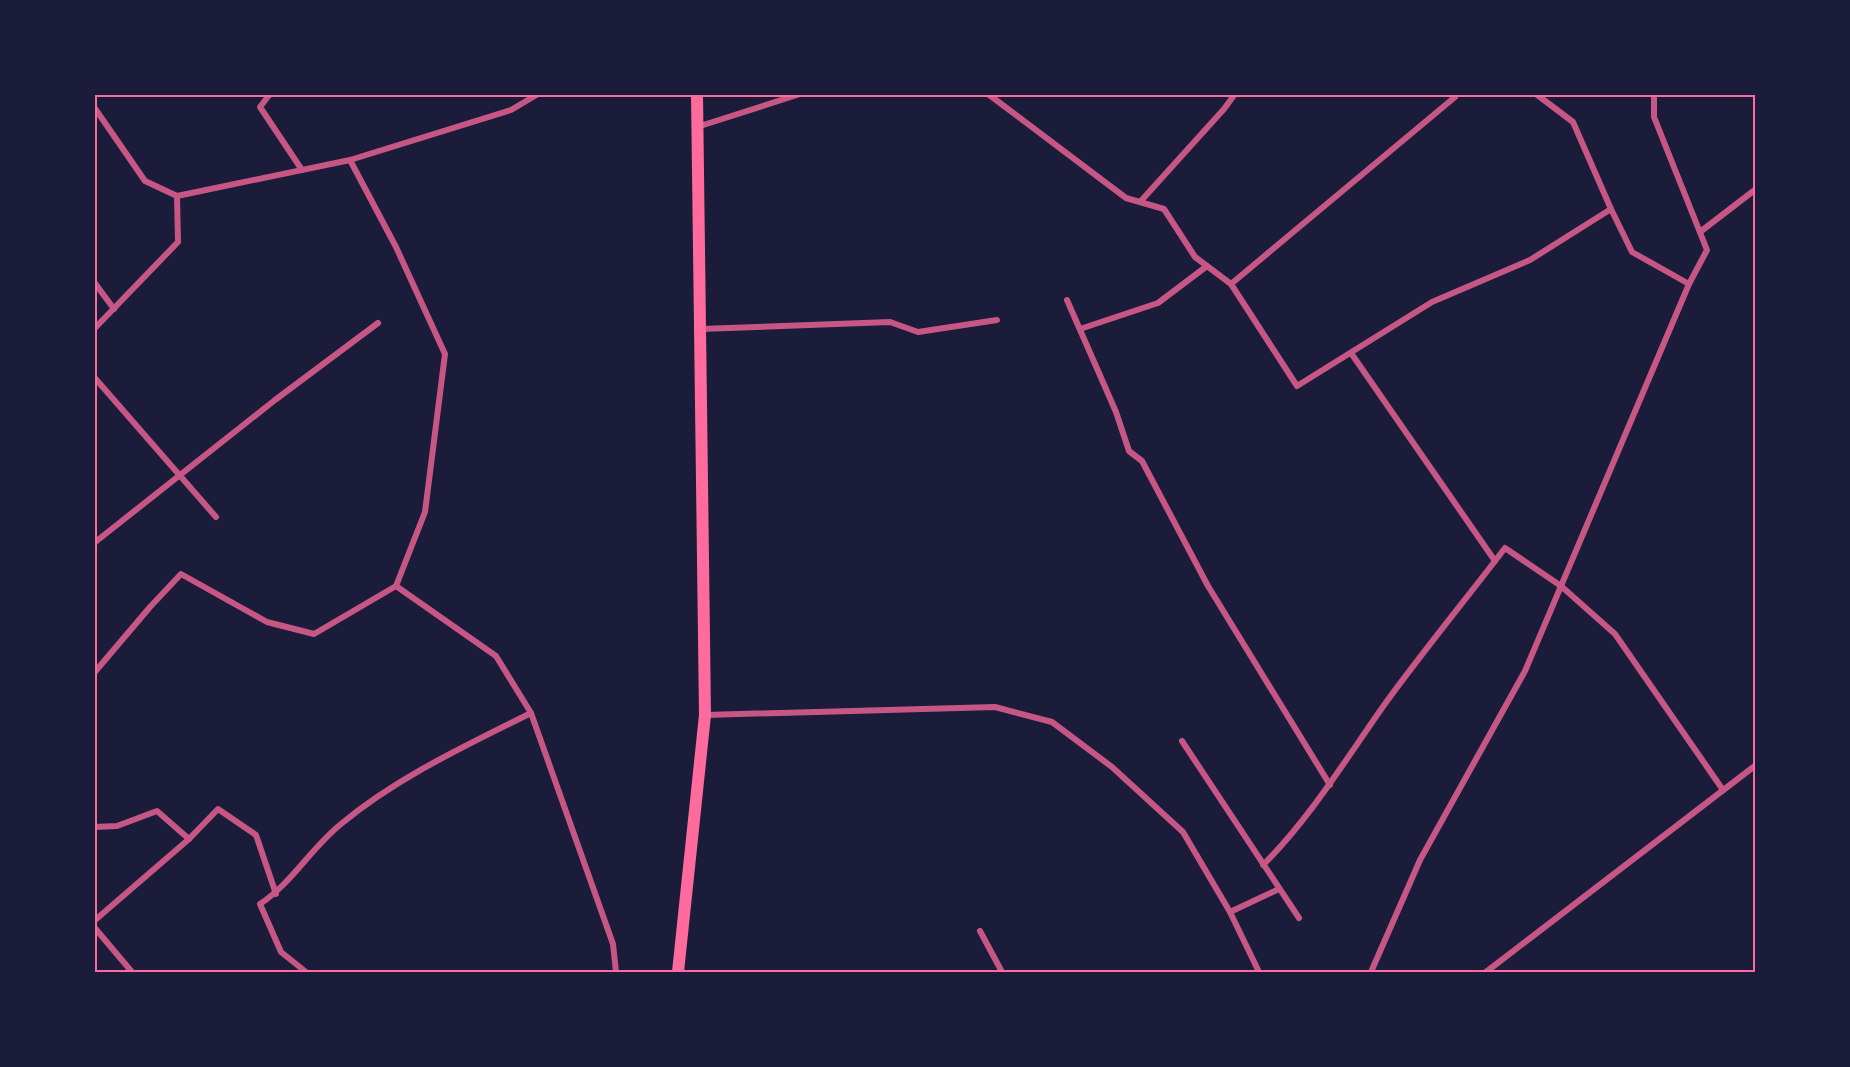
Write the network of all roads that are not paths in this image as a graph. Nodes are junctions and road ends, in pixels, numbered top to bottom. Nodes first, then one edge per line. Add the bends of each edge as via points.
1 (270, 94) edge
2 (538, 94) edge
3 (697, 94) edge
4 (800, 94) edge
5 (988, 94) edge
6 (1235, 94) edge
7 (1453, 94) edge
8 (1536, 94) edge
9 (1654, 94) edge
10 (94, 107) edge
11 (696, 127) junction
12 (350, 160) junction
13 (302, 170) junction
14 (1755, 189) edge
15 (177, 196) junction
16 (1140, 202) junction
17 (1611, 209) junction
18 (1700, 232) junction
19 (1207, 266) junction
20 (94, 282) edge
21 (1231, 284) junction
22 (1689, 284) junction
23 (1067, 300) dead end
24 (114, 309) junction
25 (997, 320) dead end
26 (378, 323) dead end
27 (94, 329) edge
28 (699, 329) junction
29 (1080, 329) junction
30 (1351, 353) junction
31 (94, 377) edge
32 (178, 476) junction
33 (216, 517) dead end
34 (94, 543) edge
35 (1495, 561) junction
36 (396, 586) junction
37 (1561, 586) junction
38 (94, 673) edge
39 (531, 713) junction
40 (705, 715) junction
41 (1182, 741) dead end
42 (1755, 765) edge
43 (1330, 784) junction
44 (1723, 790) junction
45 (94, 827) edge
46 (189, 839) junction
47 (1263, 865) junction
48 (1279, 889) junction
49 (276, 894) junction
50 (1230, 912) junction
51 (1299, 918) dead end
52 (94, 921) edge
53 (94, 927) edge
54 (980, 931) dead end
55 (132, 972) edge
56 (306, 972) edge
57 (616, 972) edge
58 (678, 972) edge
59 (1002, 972) edge
60 (1259, 972) edge
61 (1371, 972) edge
62 (1486, 972) edge

1 - 13 street via 260,107
2 - 12 street via 511,110
3 - 11 main road
4 - 11 street
5 - 16 street via 1126,198
6 - 16 street
7 - 21 street via 1455,97
8 - 17 street via 1574,122
9 - 18 street via 1654,117
10 - 15 street via 145,181
11 - 28 main road
12 - 13 street
12 - 36 street via 396,247 445,354 425,513
13 - 15 street
14 - 18 street
15 - 24 street via 178,242
16 - 19 street via 1164,209 1195,257
17 - 22 street via 1632,252
17 - 30 street via 1530,260 1432,302
18 - 22 street via 1707,250
19 - 21 street
19 - 29 street via 1158,303
20 - 24 street
21 - 30 street via 1297,386
22 - 37 street
23 - 29 street
24 - 27 street
25 - 28 street via 918,332 890,322
26 - 32 street
28 - 40 main road
29 - 43 street via 1129,451 1142,461 1208,586
30 - 35 street
31 - 32 street
32 - 33 street
32 - 34 street
35 - 37 street via 1505,548
35 - 43 street via 1388,700
36 - 38 street via 314,634 267,622 181,574
36 - 39 street via 496,656
37 - 44 street via 1615,634
37 - 61 street via 1525,671 1420,860
39 - 49 street via 417,770 340,824
39 - 57 street via 613,944
40 - 50 street via 995,707 1052,722 1112,767 1183,832
40 - 58 main road
41 - 47 street
42 - 44 street
43 - 47 street
44 - 62 street
45 - 46 street via 117,826 157,811
46 - 49 street via 218,809 256,835
46 - 52 street
47 - 48 street
48 - 50 street
48 - 51 street
49 - 56 street via 260,904 281,952
50 - 60 street
53 - 55 street
54 - 59 street

